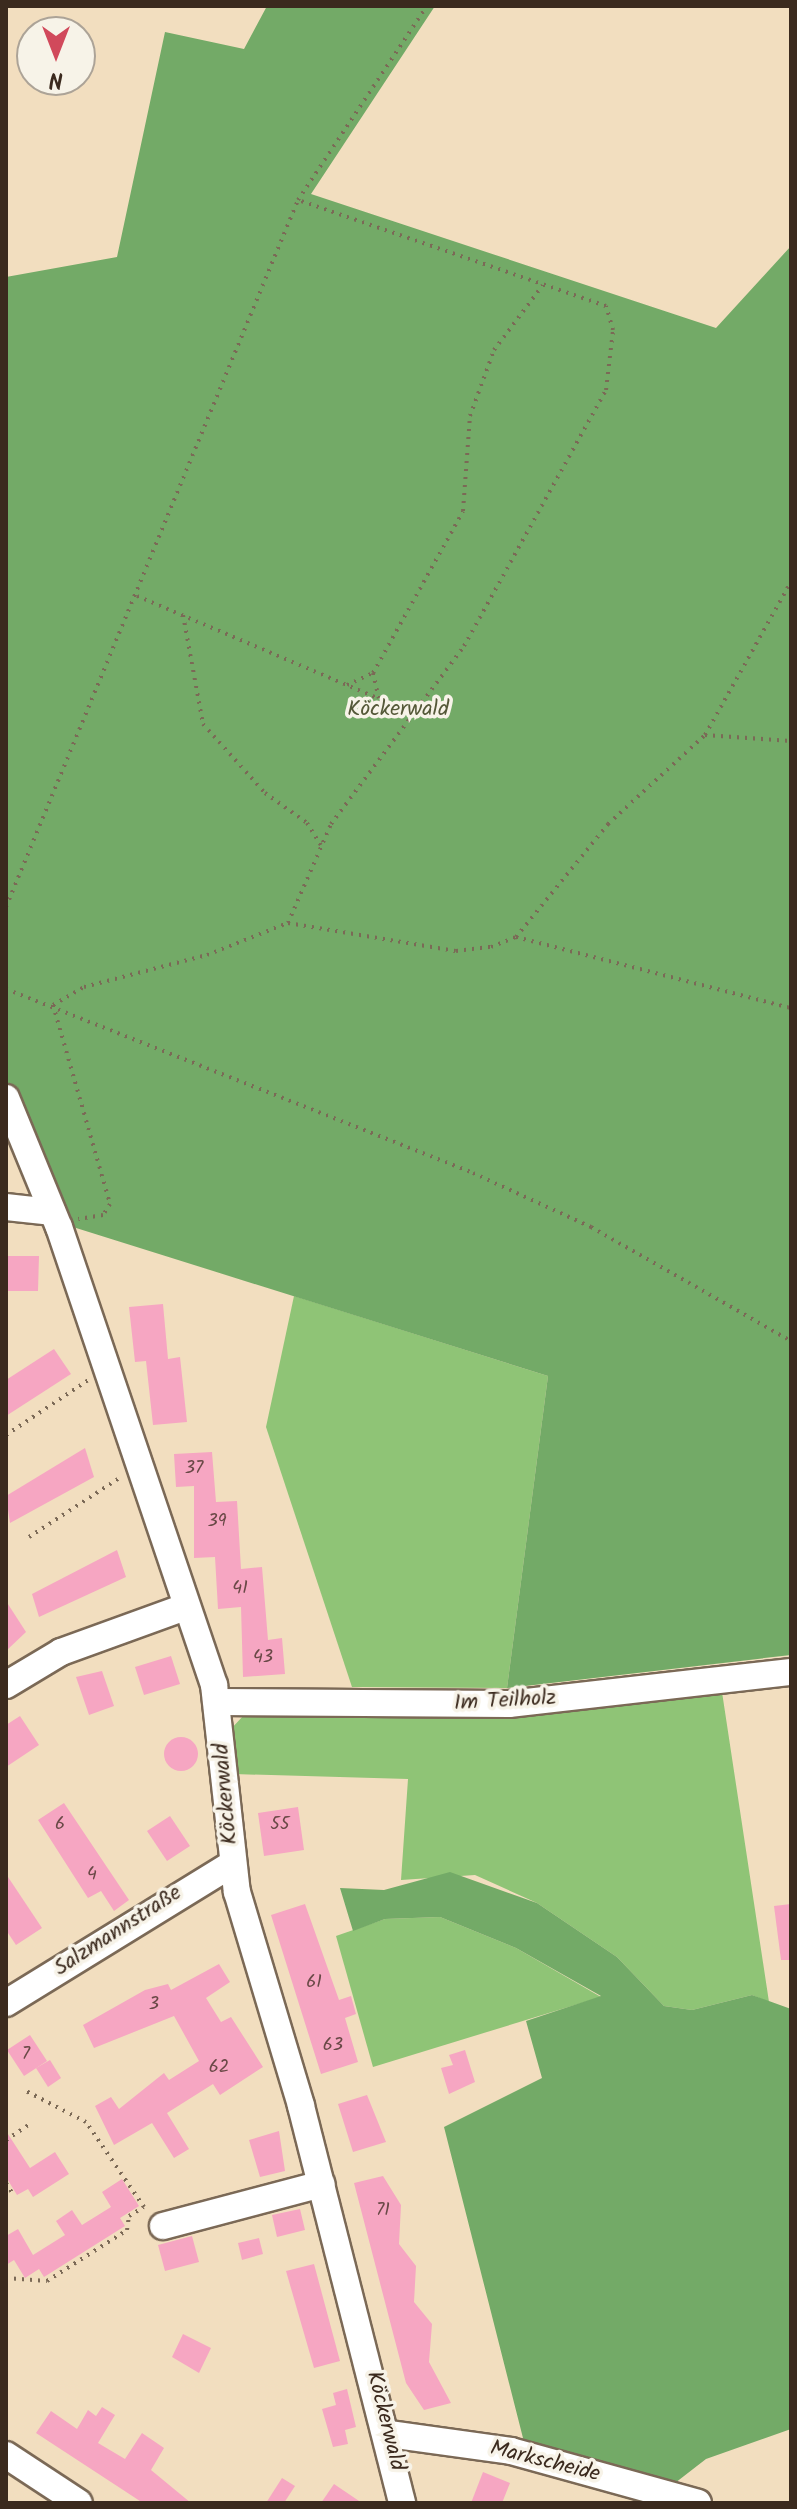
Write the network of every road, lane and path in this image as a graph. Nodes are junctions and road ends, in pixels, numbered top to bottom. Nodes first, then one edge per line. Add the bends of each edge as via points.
1 (427, 6) edge
2 (298, 200) junction
3 (543, 285) junction
4 (791, 582) edge
5 (137, 596) junction
6 (183, 615) junction
7 (373, 673) junction
8 (347, 685) junction
9 (379, 699) junction
10 (417, 715) junction
11 (705, 735) junction
12 (791, 741) edge
13 (322, 846) junction
14 (6, 907) edge
15 (288, 923) junction
16 (516, 937) junction
17 (6, 989) edge
18 (53, 1005) junction
19 (791, 1008) edge
20 (6, 1098) edge
21 (6, 1207) edge
22 (54, 1217) junction
23 (791, 1341) edge
24 (105, 1369) junction
25 (6, 1435) edge
26 (136, 1467) junction
27 (29, 1537) dead end
28 (185, 1607) junction
29 (791, 1672) edge
30 (6, 1685) edge
31 (218, 1702) junction
32 (232, 1864) junction
33 (6, 2003) edge
34 (24, 2090) dead end
35 (30, 2124) dead end
36 (6, 2140) edge
37 (6, 2183) edge
38 (322, 2184) junction
39 (14, 2196) dead end
40 (163, 2226) dead end
41 (6, 2278) edge
42 (389, 2434) junction
43 (6, 2455) edge
44 (79, 2503) edge
45 (402, 2503) edge
46 (698, 2503) edge

1 - 2 path
2 - 3 path
2 - 5 path
3 - 7 path via 494,350 470,416 463,511
3 - 10 path via 606,306 613,330 606,390 464,646
4 - 11 path
5 - 6 path
5 - 14 path
6 - 8 path
6 - 13 path via 203,724 265,793 307,823
7 - 8 path
7 - 9 path
8 - 9 path
9 - 10 path
10 - 13 path
11 - 12 path
11 - 16 path via 608,824
13 - 15 path
15 - 16 path via 456,951
15 - 18 path via 207,955 84,987
16 - 19 path
17 - 18 path
18 - 22 path via 110,1204 103,1215
18 - 23 path via 473,1173 591,1227
20 - 22 street, Köckerwald
21 - 22 street
22 - 24 street, Köckerwald
24 - 25 path
24 - 26 street, Köckerwald
26 - 27 path
26 - 28 street, Köckerwald
28 - 30 street via 61,1652
28 - 31 street, Köckerwald
29 - 31 street, Im Teilholz via 509,1704
31 - 32 street, Köckerwald
32 - 33 street, Salzmannstraße
32 - 38 street, Köckerwald
34 - 41 path via 86,2122 144,2207 129,2216 127,2230 47,2281
35 - 36 path
37 - 39 path
38 - 40 street
38 - 42 street, Köckerwald
42 - 45 street, Köckerwald
42 - 46 street, Markscheide via 511,2451
43 - 44 street

